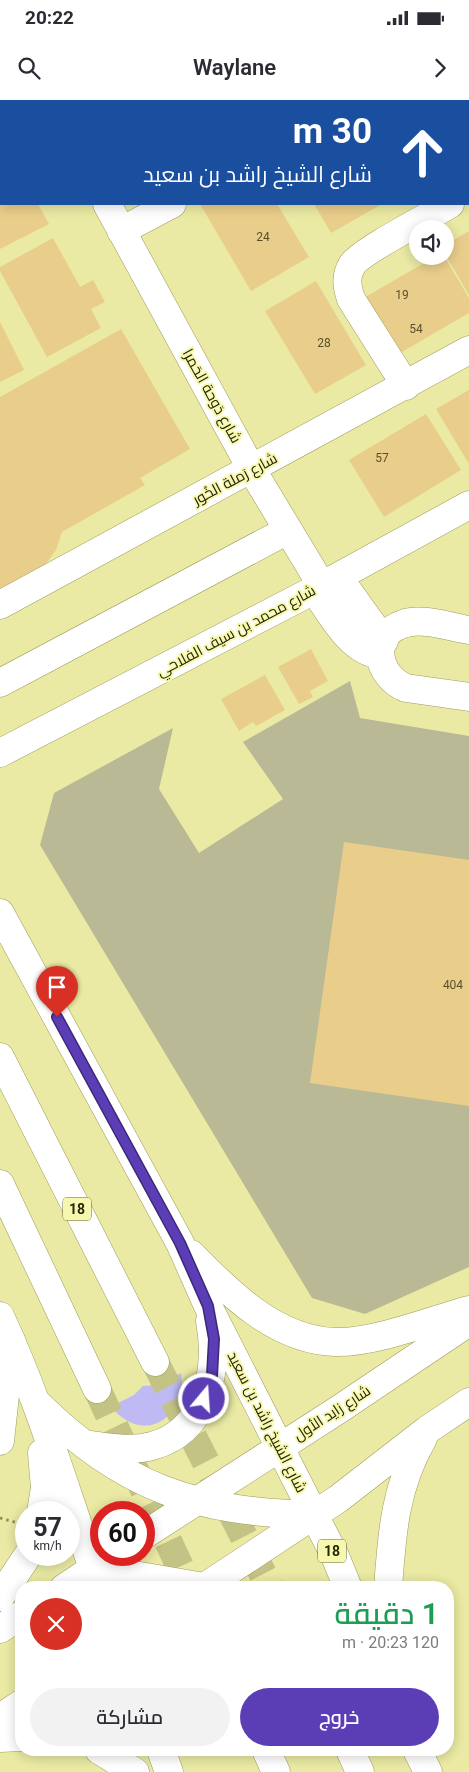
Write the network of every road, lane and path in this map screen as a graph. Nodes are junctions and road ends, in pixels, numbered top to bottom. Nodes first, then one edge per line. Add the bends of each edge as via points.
1 (108, 205) edge
2 (170, 205) edge
3 (448, 205) edge
4 (121, 231) junction
5 (469, 350) edge
6 (406, 386) junction
7 (252, 470) junction
8 (469, 505) edge
9 (288, 530) junction
10 (325, 584) junction
11 (0, 605) edge
12 (469, 630) edge
13 (382, 648) junction
14 (0, 683) edge
15 (469, 697) edge
16 (2, 747) edge
17 (0, 913) edge
18 (0, 1057) edge
19 (0, 1184) edge
20 (180, 1243) junction
21 (208, 1306) junction
22 (469, 1310) edge
23 (469, 1322) edge
24 (6, 1328) edge
25 (155, 1362) tunnel mouth
26 (97, 1389) tunnel mouth
27 (469, 1402) edge
28 (38, 1404) junction
29 (427, 1430) junction
30 (0, 1441) edge
31 (80, 1443) junction
32 (279, 1447) junction
33 (43, 1501) edge
34 (194, 1501) junction
35 (314, 1515) junction
36 (0, 1518) edge
37 (15, 1523) edge
38 (155, 1528) edge
39 (21, 1566) edge
40 (102, 1570) edge
41 (79, 1581) edge
42 (169, 1581) edge
43 (215, 1581) edge
44 (345, 1581) edge
45 (389, 1581) edge
46 (0, 1597) edge
47 (15, 1619) edge
48 (0, 1629) edge
49 (15, 1708) edge
50 (0, 1718) edge
51 (15, 1737) edge
52 (0, 1738) edge
53 (109, 1756) edge
54 (163, 1756) edge
55 (182, 1756) edge
56 (269, 1756) edge
57 (353, 1756) edge
58 (420, 1756) edge
59 (135, 1772) edge
60 (169, 1772) edge
61 (183, 1772) edge
62 (276, 1772) edge
63 (360, 1772) edge
64 (428, 1772) edge

1 - 4 main road, شارع دَوحة الحَمرا
2 - 4 main road
3 - 6 main road via 359,257 348,273 346,282 351,299
4 - 7 main road, شارع دَوحة الحَمرا
5 - 6 main road, شارع رَملة الخُور
6 - 7 main road, شارع رَملة الخُور
7 - 9 main road, شارع دَوحة الحَمرا
7 - 11 main road, شارع رَملة الخُور
8 - 10 main road, شارع محمد بن سيف الفلاحي
9 - 10 main road, شارع دَوحة الحَمرا
9 - 14 main road
10 - 13 main road, شارع دَوحة الحَمرا
10 - 16 main road, شارع محمد بن سيف الفلاحي
12 - 13 main road via 410,622 395,628
13 - 15 main road, شارع دَوحة الحَمرا via 385,672 397,684
17 - 20 main road, شارع الشيخ راشد بن سعيد / 18
18 - 25 main road, 18
19 - 26 main road
20 - 21 main road, شارع الشيخ راشد بن سعيد / 18
20 - 22 main road via 244,1305 276,1325 306,1338 336,1342 369,1338
21 - 31 main road via 214,1339 212,1376 197,1415 184,1431 152,1446 134,1449
21 - 32 main road, شارع الشيخ راشد بن سعيد / 18
23 - 32 main road, شارع زايد الأول
24 - 28 main road
24 - 30 main road
27 - 29 main road
28 - 31 main road
28 - 33 main road via 45,1488
28 - 40 main road via 69,1502
29 - 35 main road
29 - 45 main road via 403,1479 396,1505
31 - 34 main road via 143,1482
32 - 34 main road, شارع زايد الأول
32 - 35 main road, شارع الشيخ راشد بن سعيد / 18
34 - 35 main road via 235,1510
34 - 38 main road, شارع زايد الأول
35 - 43 main road
35 - 44 main road, شارع الشيخ راشد بن سعيد / 18
36 - 37 path
39 - 46 main road
40 - 41 main road
40 - 42 main road
47 - 48 main road
49 - 50 main road
51 - 52 main road
53 - 59 main road
54 - 60 main road
55 - 61 main road
56 - 62 main road
57 - 63 main road
58 - 64 main road

